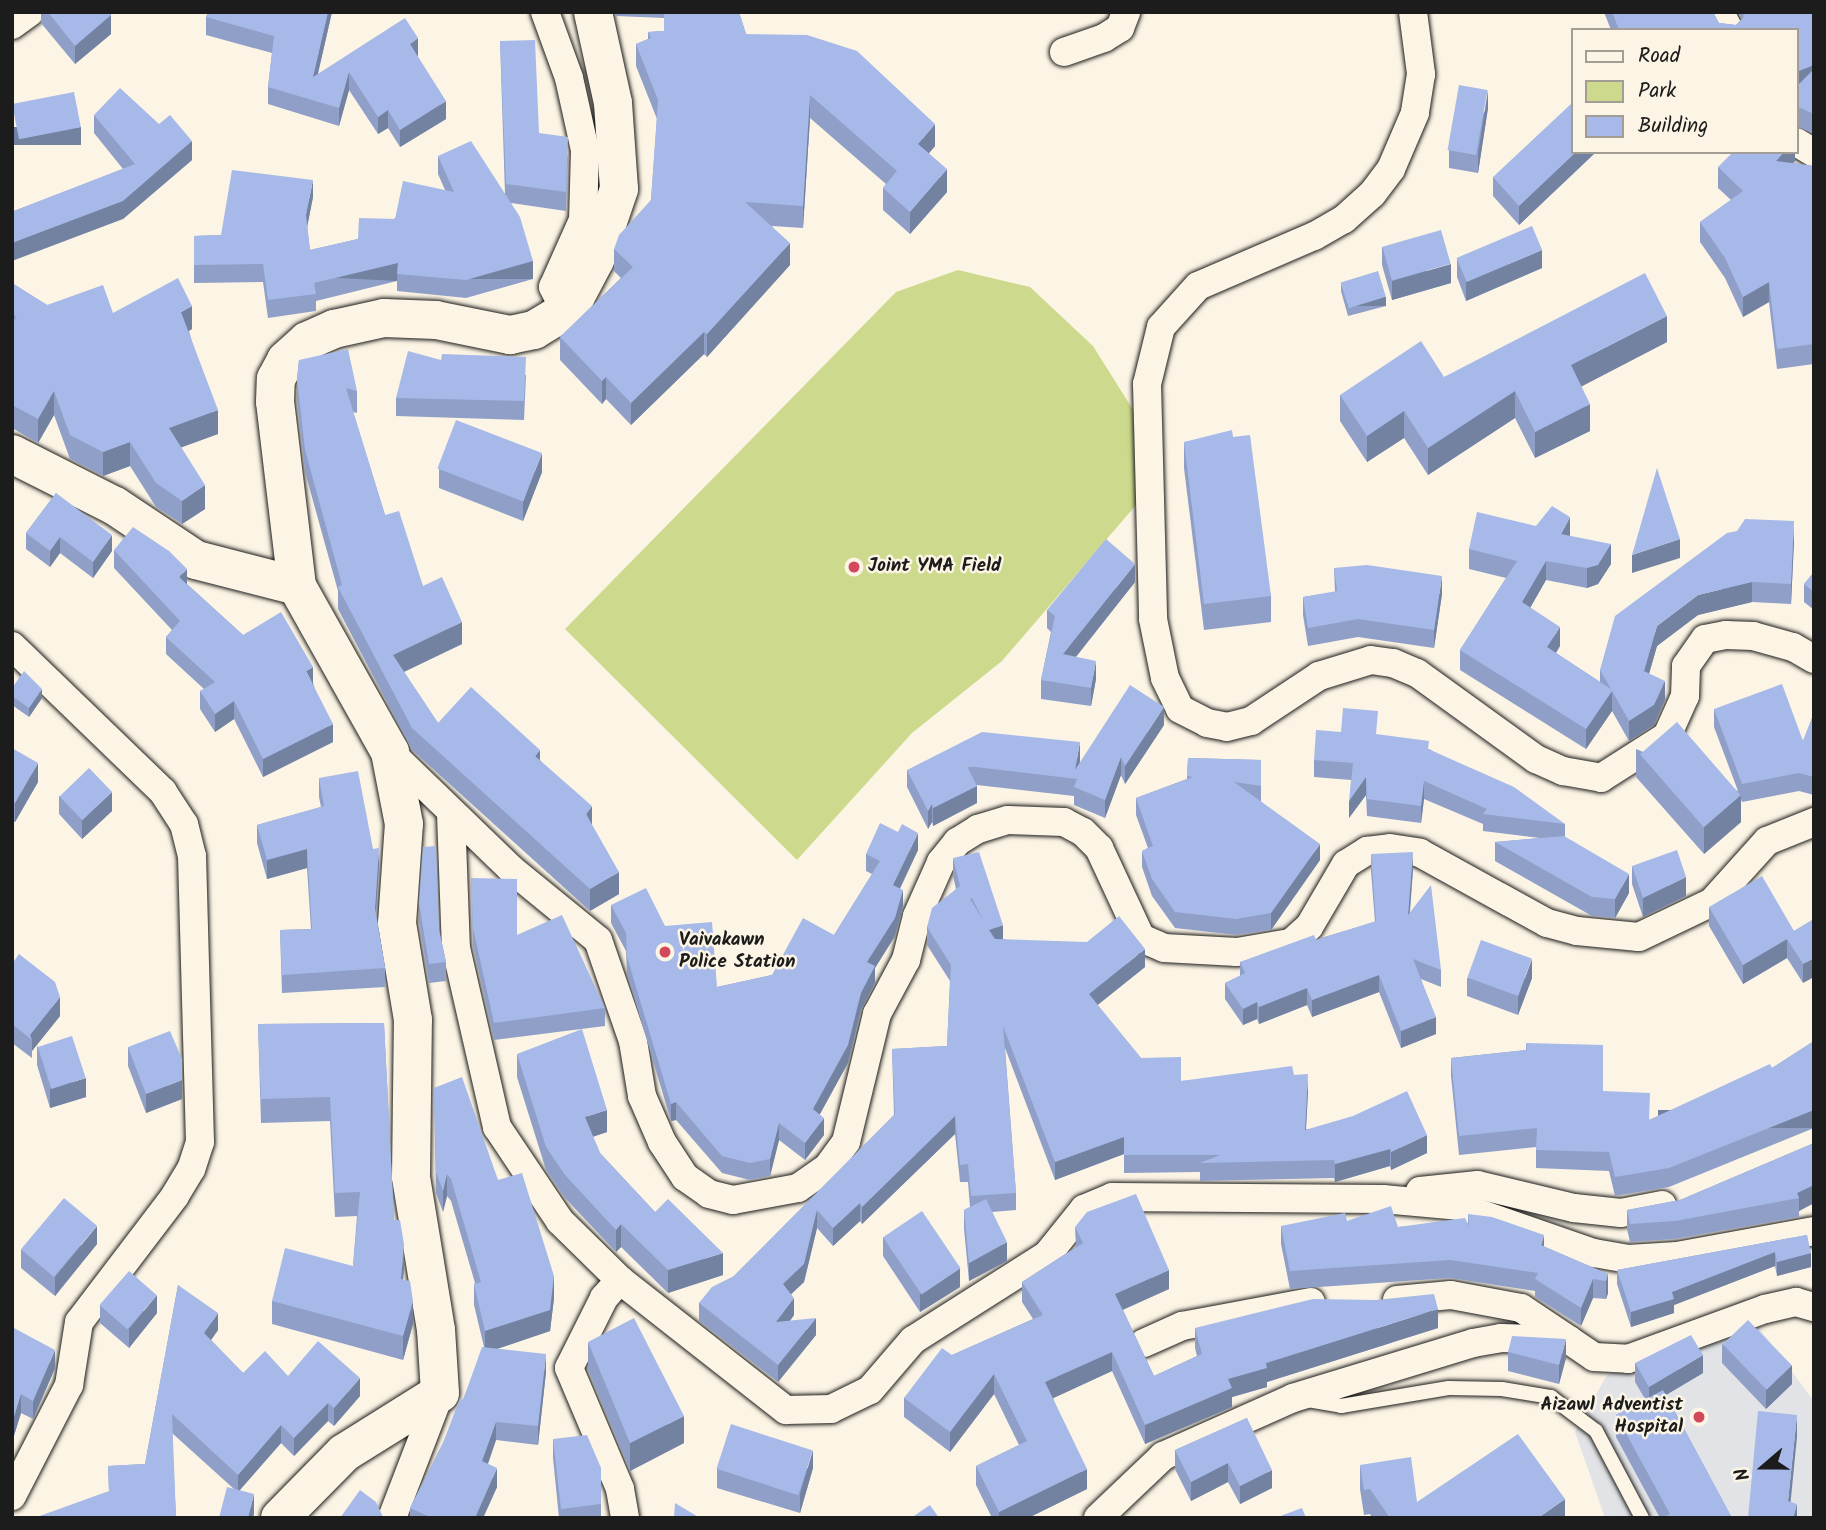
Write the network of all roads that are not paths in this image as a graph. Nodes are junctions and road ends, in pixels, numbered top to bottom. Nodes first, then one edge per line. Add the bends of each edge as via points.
1 (30, 12) edge
2 (545, 12) edge
3 (593, 12) edge
4 (1126, 12) edge
5 (1413, 12) edge
6 (1720, 12) edge
7 (12, 25) edge
8 (1728, 28) edge
9 (1064, 52) dead end
10 (1798, 143) edge
11 (1814, 153) edge
12 (564, 309) junction
13 (12, 454) edge
14 (297, 586) junction
15 (12, 646) edge
16 (1814, 659) edge
17 (390, 752) junction
18 (451, 814) junction
19 (1814, 822) edge
20 (1383, 1199) junction
21 (1685, 1199) edge
22 (1814, 1231) edge
23 (620, 1280) junction
24 (1814, 1307) edge
25 (1569, 1340) junction
26 (1144, 1343) dead end
27 (440, 1393) junction
28 (1293, 1398) junction
29 (12, 1496) edge
30 (280, 1518) edge
31 (392, 1518) edge
32 (625, 1518) edge
33 (1098, 1518) edge
34 (1642, 1518) edge

1 - 7 street
2 - 12 street via 569,78 585,150 583,220 553,287
3 - 12 street via 613,103 619,189 595,260
4 - 9 street via 1120,28
5 - 16 street via 1421,74 1415,113 1404,146 1372,194 1345,219 1314,236 1198,286 1161,327 1147,384 1153,619 1165,678 1180,709 1206,723 1227,727 1251,720 1319,676 1371,660 1393,663 1417,673 1536,759 1563,771 1601,778 1667,736 1685,696 1686,666 1706,639 1753,636 1793,647
6 - 8 street
10 - 11 street
12 - 14 street via 534,330 510,335 436,320 384,318 334,329 307,341 286,360 276,379 275,402
13 - 14 street via 115,506 196,560
14 - 17 street
15 - 29 street via 163,793 184,824 192,856 200,1142 175,1196 79,1322 69,1385
17 - 18 street
17 - 27 street via 404,824 397,923 413,1020 411,1177 436,1330
18 - 19 street via 598,940 634,1041 642,1096 662,1142 685,1177 709,1194 733,1200 798,1188 827,1168 846,1142 877,1014 905,960 917,916 941,862 957,842 978,829 1008,820 1065,822 1099,848 1140,938 1164,947 1237,951 1291,943 1309,927 1346,864 1367,851 1390,848 1420,853 1547,923 1639,937 1712,902 1767,841
18 - 23 street via 456,948 497,1127 560,1221
20 - 21 street via 1478,1185 1574,1208 1621,1213
20 - 22 street via 1458,1206 1594,1253 1628,1259 1677,1256
20 - 23 street via 1128,1195 1097,1202 1084,1209 1047,1255 923,1332 870,1390 831,1409 786,1410 773,1403
23 - 32 street via 604,1298 569,1368 620,1489
24 - 25 street via 1796,1302 1765,1308 1628,1359 1594,1357
25 - 26 street via 1521,1308 1451,1295 1312,1302 1182,1326
25 - 28 street via 1501,1338 1473,1343
27 - 30 street via 344,1453
27 - 31 street
28 - 33 street via 1163,1456
28 - 34 lane via 1341,1406 1450,1388 1502,1389 1551,1397 1596,1431

